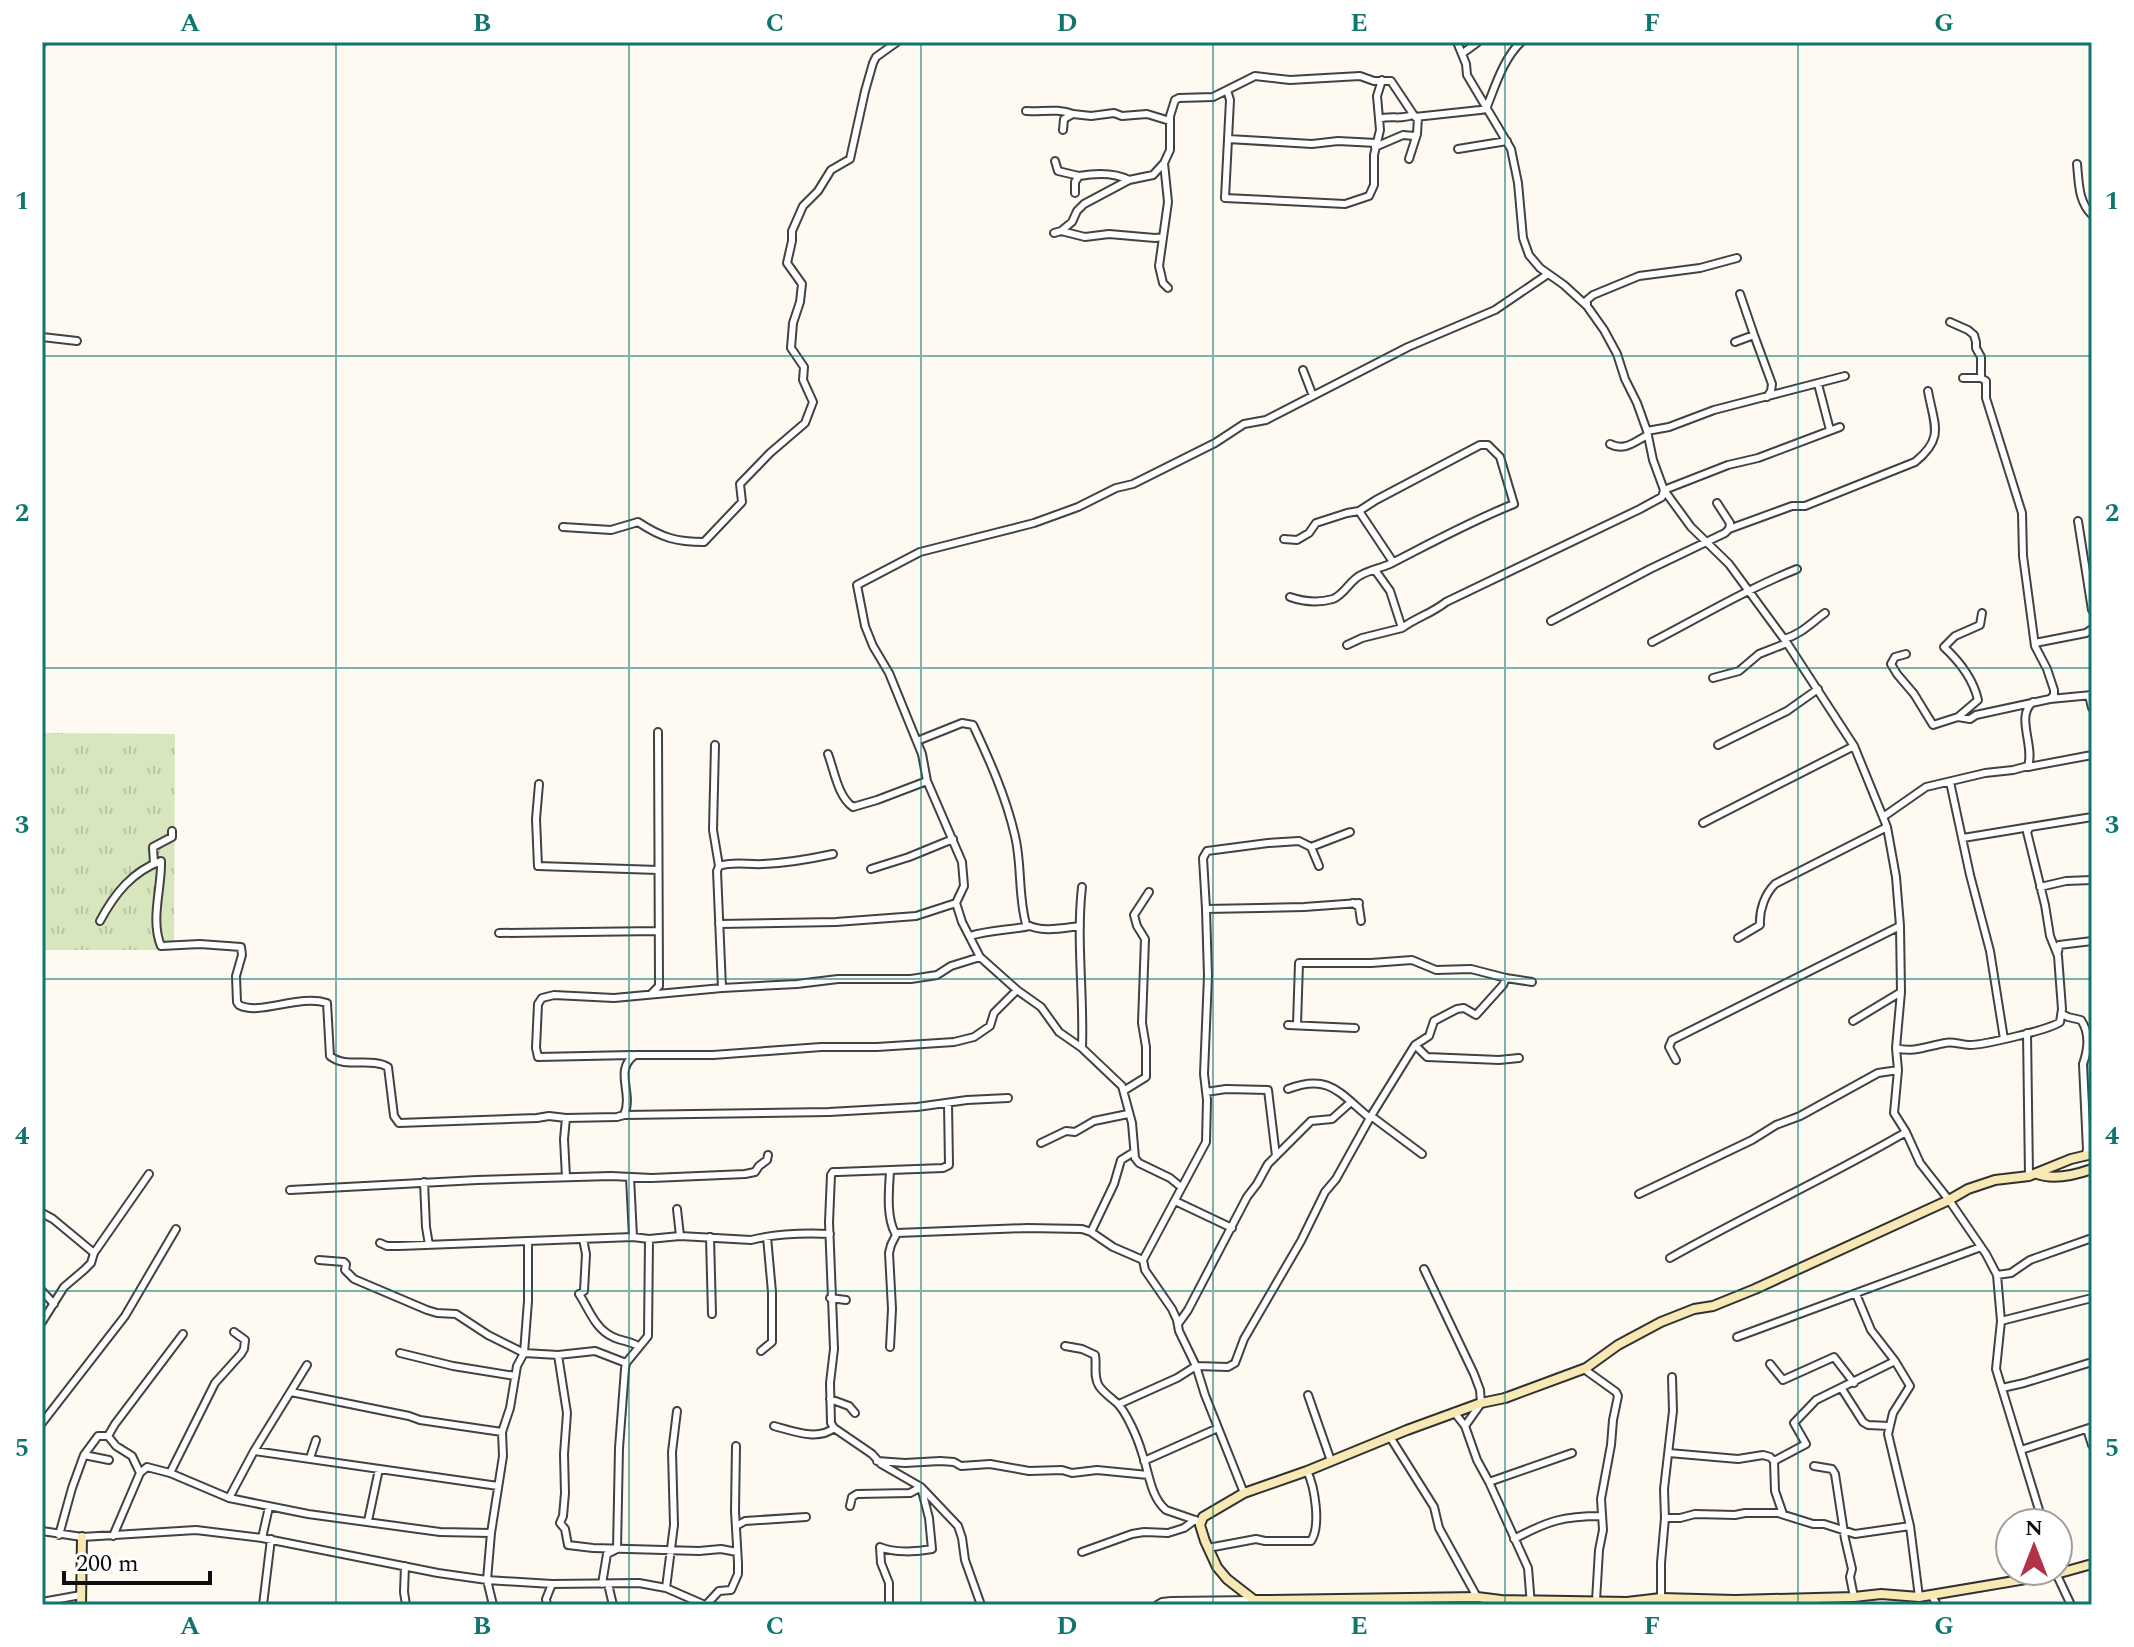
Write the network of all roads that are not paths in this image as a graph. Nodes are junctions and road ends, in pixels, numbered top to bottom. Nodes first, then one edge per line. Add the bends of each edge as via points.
1 (897, 42) edge
2 (1457, 42) edge
3 (1478, 42) edge
4 (1521, 42) edge
5 (1463, 53) junction
6 (1382, 80) junction
7 (1227, 90) junction
8 (1479, 96) junction
9 (1486, 109) junction
10 (1470, 110) junction
11 (1026, 111) dead end
12 (1073, 114) junction
13 (1415, 116) junction
14 (1379, 119) junction
15 (1170, 121) junction
16 (1063, 130) dead end
17 (1417, 134) junction
18 (1228, 139) junction
19 (1507, 141) junction
20 (1375, 145) junction
21 (1458, 149) dead end
22 (1409, 159) dead end
23 (1055, 161) dead end
24 (1164, 163) junction
25 (2077, 164) dead end
26 (1079, 176) junction
27 (1129, 180) junction
28 (1075, 193) dead end
29 (2092, 215) edge
30 (1163, 237) junction
31 (1737, 258) dead end
32 (1548, 274) junction
33 (1168, 288) dead end
34 (1740, 294) dead end
35 (1587, 306) junction
36 (1950, 322) dead end
37 (1754, 335) junction
38 (42, 337) edge
39 (77, 341) dead end
40 (1735, 342) dead end
41 (1303, 370) dead end
42 (1845, 376) dead end
43 (1963, 378) dead end
44 (1981, 378) junction
45 (1818, 384) junction
46 (1928, 391) dead end
47 (1313, 396) junction
48 (1767, 397) junction
49 (1840, 427) dead end
50 (1830, 430) junction
51 (1647, 433) junction
52 (1610, 444) dead end
53 (1664, 490) junction
54 (1717, 503) dead end
55 (1359, 511) junction
56 (2078, 521) dead end
57 (563, 527) dead end
58 (1729, 529) junction
59 (1284, 539) dead end
60 (1706, 542) junction
61 (1393, 562) junction
62 (1797, 569) dead end
63 (1375, 570) junction
64 (1747, 591) junction
65 (1290, 597) dead end
66 (2092, 610) edge
67 (1825, 613) dead end
68 (1982, 613) dead end
69 (1551, 621) dead end
70 (1402, 628) junction
71 (2092, 629) edge
72 (1786, 641) junction
73 (1652, 642) dead end
74 (2035, 643) junction
75 (1347, 645) dead end
76 (1906, 654) dead end
77 (1713, 678) dead end
78 (1818, 689) junction
79 (2090, 695) edge
80 (2050, 699) junction
81 (2033, 702) junction
82 (2092, 708) edge
83 (1958, 717) junction
84 (658, 732) dead end
85 (917, 741) junction
86 (715, 745) dead end
87 (1718, 745) dead end
88 (1854, 746) junction
89 (828, 754) dead end
90 (2092, 755) edge
91 (2024, 768) junction
92 (927, 781) junction
93 (1950, 782) junction
94 (539, 784) dead end
95 (1883, 817) junction
96 (2092, 817) edge
97 (1703, 823) dead end
98 (1887, 827) junction
99 (2030, 827) junction
100 (172, 831) dead end
101 (1350, 832) dead end
102 (1963, 838) junction
103 (953, 839) junction
104 (1311, 847) junction
105 (833, 854) dead end
106 (154, 864) junction
107 (719, 866) junction
108 (1319, 866) dead end
109 (871, 869) dead end
110 (658, 870) junction
111 (2092, 880) edge
112 (1082, 887) dead end
113 (2040, 887) junction
114 (1149, 892) dead end
115 (956, 903) junction
116 (1206, 909) junction
117 (100, 921) dead end
118 (1361, 921) dead end
119 (719, 924) junction
120 (1030, 926) junction
121 (1080, 926) junction
122 (1900, 926) junction
123 (658, 931) junction
124 (499, 933) dead end
125 (970, 936) junction
126 (1738, 938) dead end
127 (2092, 941) edge
128 (2058, 956) junction
129 (980, 957) junction
130 (1299, 963) junction
131 (1289, 964) dead end
132 (1506, 978) junction
133 (1532, 982) dead end
134 (722, 988) junction
135 (1017, 990) junction
136 (1901, 992) junction
137 (652, 993) junction
138 (2062, 1014) junction
139 (1853, 1021) dead end
140 (1288, 1025) dead end
141 (1297, 1025) junction
142 (1355, 1028) dead end
143 (2027, 1033) junction
144 (2004, 1039) junction
145 (1415, 1045) junction
146 (1082, 1048) junction
147 (1896, 1048) junction
148 (635, 1055) junction
149 (1519, 1058) dead end
150 (1676, 1060) dead end
151 (1898, 1070) junction
152 (1288, 1089) dead end
153 (1125, 1090) junction
154 (1206, 1092) junction
155 (1008, 1098) dead end
156 (1351, 1102) junction
157 (948, 1103) junction
158 (1128, 1114) junction
159 (624, 1115) junction
160 (1370, 1117) junction
161 (566, 1118) junction
162 (1906, 1132) junction
163 (1041, 1143) dead end
164 (1134, 1152) junction
165 (1422, 1154) dead end
166 (2089, 1154) edge
167 (768, 1155) dead end
168 (1276, 1157) junction
169 (2092, 1169) edge
170 (890, 1171) junction
171 (149, 1174) dead end
172 (2032, 1175) junction
173 (566, 1177) junction
174 (630, 1177) junction
175 (424, 1182) junction
176 (1181, 1187) junction
177 (290, 1190) dead end
178 (1639, 1194) dead end
179 (1949, 1200) junction
180 (1175, 1201) junction
181 (677, 1209) dead end
182 (42, 1213) edge
183 (1232, 1228) junction
184 (176, 1229) dead end
185 (1091, 1232) junction
186 (897, 1233) junction
187 (830, 1234) junction
188 (680, 1236) junction
189 (633, 1237) junction
190 (710, 1237) junction
191 (767, 1237) junction
192 (2092, 1238) edge
193 (583, 1239) junction
194 (649, 1239) junction
195 (528, 1242) junction
196 (380, 1243) dead end
197 (429, 1245) junction
198 (1981, 1247) junction
199 (94, 1253) junction
200 (1670, 1258) dead end
201 (319, 1260) dead end
202 (1143, 1260) junction
203 (1424, 1269) dead end
204 (1997, 1275) junction
205 (42, 1291) edge
206 (1856, 1294) junction
207 (830, 1298) junction
208 (2092, 1298) edge
209 (846, 1300) dead end
210 (54, 1304) junction
211 (712, 1314) dead end
212 (2001, 1321) junction
213 (42, 1322) edge
214 (1178, 1324) junction
215 (234, 1332) dead end
216 (183, 1334) dead end
217 (1737, 1337) dead end
218 (638, 1346) junction
219 (1065, 1346) dead end
220 (890, 1347) dead end
221 (761, 1351) dead end
222 (400, 1353) dead end
223 (524, 1353) junction
224 (558, 1355) junction
225 (1895, 1361) junction
226 (2092, 1362) edge
227 (626, 1363) junction
228 (1770, 1364) dead end
229 (307, 1365) dead end
230 (1196, 1366) junction
231 (1584, 1369) junction
232 (515, 1376) junction
233 (1672, 1377) dead end
234 (1854, 1383) junction
235 (2002, 1388) junction
236 (1842, 1389) junction
237 (291, 1392) junction
238 (1308, 1395) dead end
239 (830, 1399) junction
240 (1482, 1403) junction
241 (1119, 1404) junction
242 (677, 1411) dead end
243 (1454, 1412) junction
244 (855, 1413) dead end
245 (42, 1423) edge
246 (774, 1426) dead end
247 (1465, 1426) junction
248 (1889, 1426) junction
249 (834, 1428) junction
250 (1218, 1428) junction
251 (2089, 1428) edge
252 (502, 1432) junction
253 (108, 1436) junction
254 (1390, 1437) junction
255 (316, 1440) dead end
256 (2092, 1445) edge
257 (736, 1446) dead end
258 (2021, 1450) junction
259 (254, 1451) junction
260 (1572, 1453) dead end
261 (1669, 1453) junction
262 (84, 1455) junction
263 (310, 1458) junction
264 (109, 1460) dead end
265 (877, 1461) junction
266 (1144, 1461) junction
267 (1331, 1461) junction
268 (1774, 1461) junction
269 (1814, 1466) dead end
270 (379, 1469) junction
271 (1307, 1471) junction
272 (140, 1473) junction
273 (170, 1473) junction
274 (1148, 1475) junction
275 (1489, 1482) junction
276 (498, 1486) junction
277 (921, 1487) junction
278 (1244, 1493) junction
279 (229, 1498) junction
280 (850, 1506) dead end
281 (269, 1507) junction
282 (2038, 1507) edge
283 (1783, 1514) junction
284 (1601, 1516) junction
285 (806, 1517) dead end
286 (1665, 1518) junction
287 (368, 1521) junction
288 (1198, 1521) junction
289 (736, 1526) junction
290 (1910, 1526) junction
291 (1843, 1529) junction
292 (42, 1531) edge
293 (491, 1533) junction
294 (59, 1535) junction
295 (113, 1536) junction
296 (82, 1537) junction
297 (262, 1538) junction
298 (271, 1539) junction
299 (1514, 1539) junction
300 (1208, 1548) junction
301 (617, 1549) junction
302 (670, 1550) junction
303 (737, 1552) junction
304 (1082, 1552) dead end
305 (405, 1566) junction
306 (487, 1580) junction
307 (552, 1584) junction
308 (605, 1584) junction
309 (1994, 1584) edge
310 (666, 1588) junction
311 (1890, 1594) junction
312 (1932, 1596) junction
313 (1477, 1597) junction
314 (1854, 1597) junction
315 (1919, 1597) junction
316 (1661, 1598) junction
317 (81, 1600) edge
318 (1332, 1601) edge
319 (1596, 1601) junction
320 (42, 1602) edge
321 (1258, 1602) edge
322 (1693, 1602) edge
323 (1735, 1602) edge
324 (1532, 1603) edge
325 (263, 1605) edge
326 (406, 1605) edge
327 (493, 1605) edge
328 (547, 1605) edge
329 (613, 1605) edge
330 (705, 1605) edge
331 (889, 1605) edge
332 (981, 1605) edge
333 (1157, 1605) edge
334 (1890, 1605) edge
335 (1937, 1605) edge

1 - 57 street via 873,63 850,159 831,170 803,206 792,231 787,263 802,284 791,348 804,367 803,380 813,402 805,423 740,484 742,502 704,542 679,542 638,522 611,530
2 - 5 street
3 - 5 street
4 - 9 street
5 - 8 street
6 - 7 street via 1255,76
6 - 13 street via 1393,82
6 - 14 street
7 - 15 street via 1213,97 1175,100
7 - 18 street
8 - 9 street
8 - 10 street
9 - 10 street
9 - 19 street
10 - 13 street
11 - 12 street
12 - 15 street via 1143,114
12 - 16 street via 1064,119
13 - 14 street
13 - 17 street
14 - 20 street
15 - 24 street via 1170,150
17 - 20 street
17 - 22 street
18 - 20 street
18 - 20 street via 1227,199 1345,204 1369,196
19 - 21 street
19 - 32 street via 1516,169 1523,238 1533,261
23 - 26 street via 1058,171
24 - 27 street via 1153,175
24 - 30 street via 1168,202
25 - 29 street via 2081,199
26 - 27 street via 1100,173
26 - 28 street
27 - 30 street via 1084,204 1058,232
30 - 33 street via 1160,271
31 - 35 street via 1639,276 1593,295
32 - 35 street
32 - 47 street via 1495,310
34 - 37 street
35 - 51 street via 1617,354
36 - 44 street via 1974,335
37 - 40 street
37 - 48 street via 1772,384
38 - 39 street
41 - 47 street
42 - 45 street
43 - 44 street
44 - 74 street via 2022,513
45 - 48 street
45 - 50 street
46 - 58 street via 1936,436 1915,462 1805,506
47 - 85 street via 1266,420 1244,424 1133,484 1078,507 920,552 857,585 869,636
48 - 51 street
49 - 50 street
50 - 53 street
51 - 52 street via 1628,446
51 - 53 street
53 - 60 street
53 - 70 street via 1662,497 1640,509
54 - 58 street
55 - 59 street via 1316,523 1297,540
55 - 61 street
55 - 61 street via 1480,445 1488,445 1500,457 1514,504
56 - 66 street
58 - 60 street
60 - 64 street
60 - 69 street
61 - 63 street
62 - 64 street
63 - 65 street via 1360,575 1333,599
63 - 70 street via 1390,591
64 - 72 street
64 - 73 street
67 - 72 street
68 - 83 street via 1980,625 1944,647 1962,665 1978,700
70 - 75 street
71 - 74 street
72 - 77 street via 1739,671
72 - 78 street
74 - 80 street via 2054,690
76 - 83 street via 1891,664 1933,725
78 - 87 street via 1787,711
78 - 88 street
79 - 80 street
79 - 82 street
80 - 81 street
81 - 83 street via 1970,719
81 - 91 street via 2025,710 2031,756
84 - 110 street
85 - 92 street
85 - 120 street via 962,723 973,725 1008,806 1022,909
86 - 107 street via 713,830
88 - 95 street
88 - 97 street
89 - 92 street via 853,807
90 - 91 street
91 - 93 street
92 - 103 street
93 - 95 street via 1926,787
93 - 102 street
94 - 110 street via 538,866
95 - 98 street
96 - 99 street
98 - 122 street
98 - 126 street via 1775,884 1761,909 1760,925
99 - 102 street
99 - 113 street
100 - 106 street via 172,837 153,847
101 - 104 street
102 - 144 street
103 - 109 street
103 - 115 street via 964,871
104 - 108 street
104 - 116 street via 1299,841 1207,851
105 - 107 street via 798,862
106 - 117 street via 139,870 114,894
106 - 161 street via 162,862 157,899 161,946 241,947 237,1002 246,1009 286,1002 327,1003 330,1056 388,1067 399,1123
107 - 119 street
110 - 123 street
111 - 113 street
112 - 121 street
113 - 128 street
114 - 153 street via 1134,915 1145,939 1146,1077
115 - 119 street via 916,916
115 - 125 street
116 - 118 street via 1356,903
116 - 154 street
119 - 134 street
120 - 121 street
120 - 125 street
121 - 146 street
122 - 136 street
122 - 150 street via 1672,1040 1669,1047
123 - 124 street
123 - 137 street via 659,986
125 - 129 street
127 - 128 street via 2059,945
128 - 138 street
129 - 134 street via 937,975 911,979
129 - 135 street
130 - 131 street
130 - 132 street via 1412,960 1436,970 1471,969
130 - 141 street
132 - 133 street
132 - 145 street via 1476,1015 1457,1009 1434,1021 1429,1036
134 - 137 street
135 - 146 street
135 - 148 street via 994,1013 990,1026 954,1042
136 - 139 street
136 - 147 street
137 - 148 street via 614,998 554,995 538,1004 538,1057
138 - 143 street via 2055,1026
138 - 166 street via 2081,1020 2087,1030 2083,1064
140 - 141 street
141 - 142 street
143 - 144 street
143 - 172 street
144 - 147 street
145 - 149 street via 1427,1057
145 - 160 street
146 - 153 street
147 - 151 street
148 - 159 street via 625,1064
151 - 162 street via 1893,1108
151 - 178 street via 1878,1073
152 - 156 street via 1322,1084
153 - 158 street
154 - 168 street via 1268,1090
154 - 176 street via 1206,1142
155 - 157 street
156 - 160 street
156 - 168 street via 1332,1119 1311,1121
157 - 159 street via 829,1112
157 - 170 street via 949,1165
158 - 163 street via 1094,1121
158 - 164 street
159 - 161 street
160 - 165 street
160 - 230 street via 1317,1205 1235,1363 1223,1368
161 - 173 street
162 - 179 street via 1920,1163
162 - 200 street
164 - 176 street via 1139,1163
164 - 185 street via 1121,1160
166 - 172 street
167 - 174 street via 752,1174
168 - 183 street
169 - 172 street via 2048,1178
170 - 186 street via 891,1226
170 - 187 street via 833,1172
171 - 199 street
172 - 179 street via 1995,1180
173 - 174 street
173 - 175 street
174 - 189 street
175 - 177 street
175 - 197 street
176 - 180 street
179 - 198 street
179 - 231 street via 1755,1289 1661,1322
180 - 183 street
180 - 202 street
181 - 188 street
182 - 199 street
183 - 214 street
184 - 245 street via 125,1316
185 - 186 street via 1027,1228
185 - 202 street
186 - 220 street via 889,1253
187 - 191 street
187 - 207 street
188 - 190 street
188 - 194 street
189 - 193 street
189 - 194 street
190 - 191 street
190 - 211 street
191 - 221 street via 772,1342
192 - 204 street
193 - 195 street
193 - 218 street via 584,1291 579,1294 607,1334
194 - 218 street via 648,1332
195 - 197 street
195 - 223 street
196 - 197 street
198 - 204 street
198 - 206 street
199 - 210 street
201 - 223 street via 344,1262 354,1279 427,1310 456,1314
202 - 214 street
203 - 240 street via 1474,1374
204 - 212 street
205 - 210 street
206 - 217 street
206 - 225 street via 1871,1330
207 - 209 street
207 - 239 street
208 - 212 street
210 - 213 street
212 - 235 street via 1996,1369
214 - 230 street
215 - 273 street via 245,1340 244,1349 215,1383
216 - 253 street
218 - 227 street
219 - 241 street via 1093,1353 1098,1385
222 - 232 street
223 - 224 street
223 - 232 street
224 - 227 street via 595,1351
224 - 301 street via 570,1396 560,1523 568,1545
225 - 234 street
225 - 248 street via 1910,1386
226 - 235 street
227 - 301 street
228 - 234 street via 1783,1380 1834,1357
229 - 237 street
230 - 241 street
230 - 250 street
231 - 240 street
231 - 284 street via 1618,1396
232 - 252 street
233 - 261 street
234 - 236 street
235 - 258 street
236 - 248 street via 1863,1422
236 - 268 street via 1816,1400 1799,1416 1794,1423 1806,1444
237 - 252 street
237 - 259 street
238 - 267 street
239 - 244 street
239 - 249 street
240 - 243 street
240 - 247 street
241 - 266 street
242 - 302 street
243 - 247 street
243 - 254 street
246 - 249 street via 813,1435
247 - 275 street
248 - 290 street
249 - 265 street
250 - 266 street
250 - 278 street
251 - 256 street
251 - 258 street
252 - 276 street
253 - 262 street via 98,1436
253 - 272 street via 132,1456
254 - 267 street
254 - 313 street via 1434,1507 1439,1528
255 - 263 street
257 - 289 street
258 - 282 street
259 - 263 street
259 - 279 street
260 - 275 street
261 - 268 street via 1738,1459 1763,1455
261 - 286 street
262 - 264 street
262 - 294 street
263 - 270 street
265 - 274 street
265 - 277 street
266 - 274 street
267 - 271 street
268 - 283 street via 1775,1491
269 - 291 street via 1835,1474
270 - 276 street
270 - 287 street
271 - 278 street
271 - 300 street via 1315,1492 1314,1539 1252,1539
272 - 273 street via 147,1467
272 - 295 street
273 - 279 street
274 - 288 street via 1162,1507
275 - 299 street
276 - 293 street
277 - 280 street via 910,1493 857,1494
277 - 331 street via 932,1549 880,1547
277 - 332 street via 958,1526
278 - 288 street
279 - 281 street
281 - 287 street
281 - 297 street
283 - 286 street
283 - 291 street
284 - 299 street via 1567,1517
284 - 319 street
285 - 289 street
286 - 316 street
287 - 293 street
288 - 300 street
288 - 304 street via 1168,1533 1132,1534
289 - 303 street
290 - 291 street via 1855,1534
290 - 315 street
291 - 314 street
292 - 294 street
293 - 306 street
294 - 296 street
295 - 296 street
295 - 297 street via 196,1530
296 - 317 street
297 - 298 street
298 - 305 street
298 - 325 street
299 - 324 street via 1528,1568
300 - 321 street via 1227,1579
301 - 302 street
301 - 308 street via 607,1554
302 - 303 street
302 - 310 street
303 - 330 street via 738,1574 731,1590 719,1591
305 - 306 street
305 - 326 street
306 - 307 street
306 - 327 street
307 - 308 street
307 - 328 street
308 - 310 street
308 - 329 street
309 - 312 street
310 - 330 street
311 - 314 street
311 - 315 street
311 - 334 street
312 - 315 street
312 - 335 street
313 - 318 street
313 - 324 street
314 - 323 street
316 - 319 street
316 - 322 street
317 - 320 street
318 - 321 street
319 - 324 street
321 - 333 street
322 - 323 street

